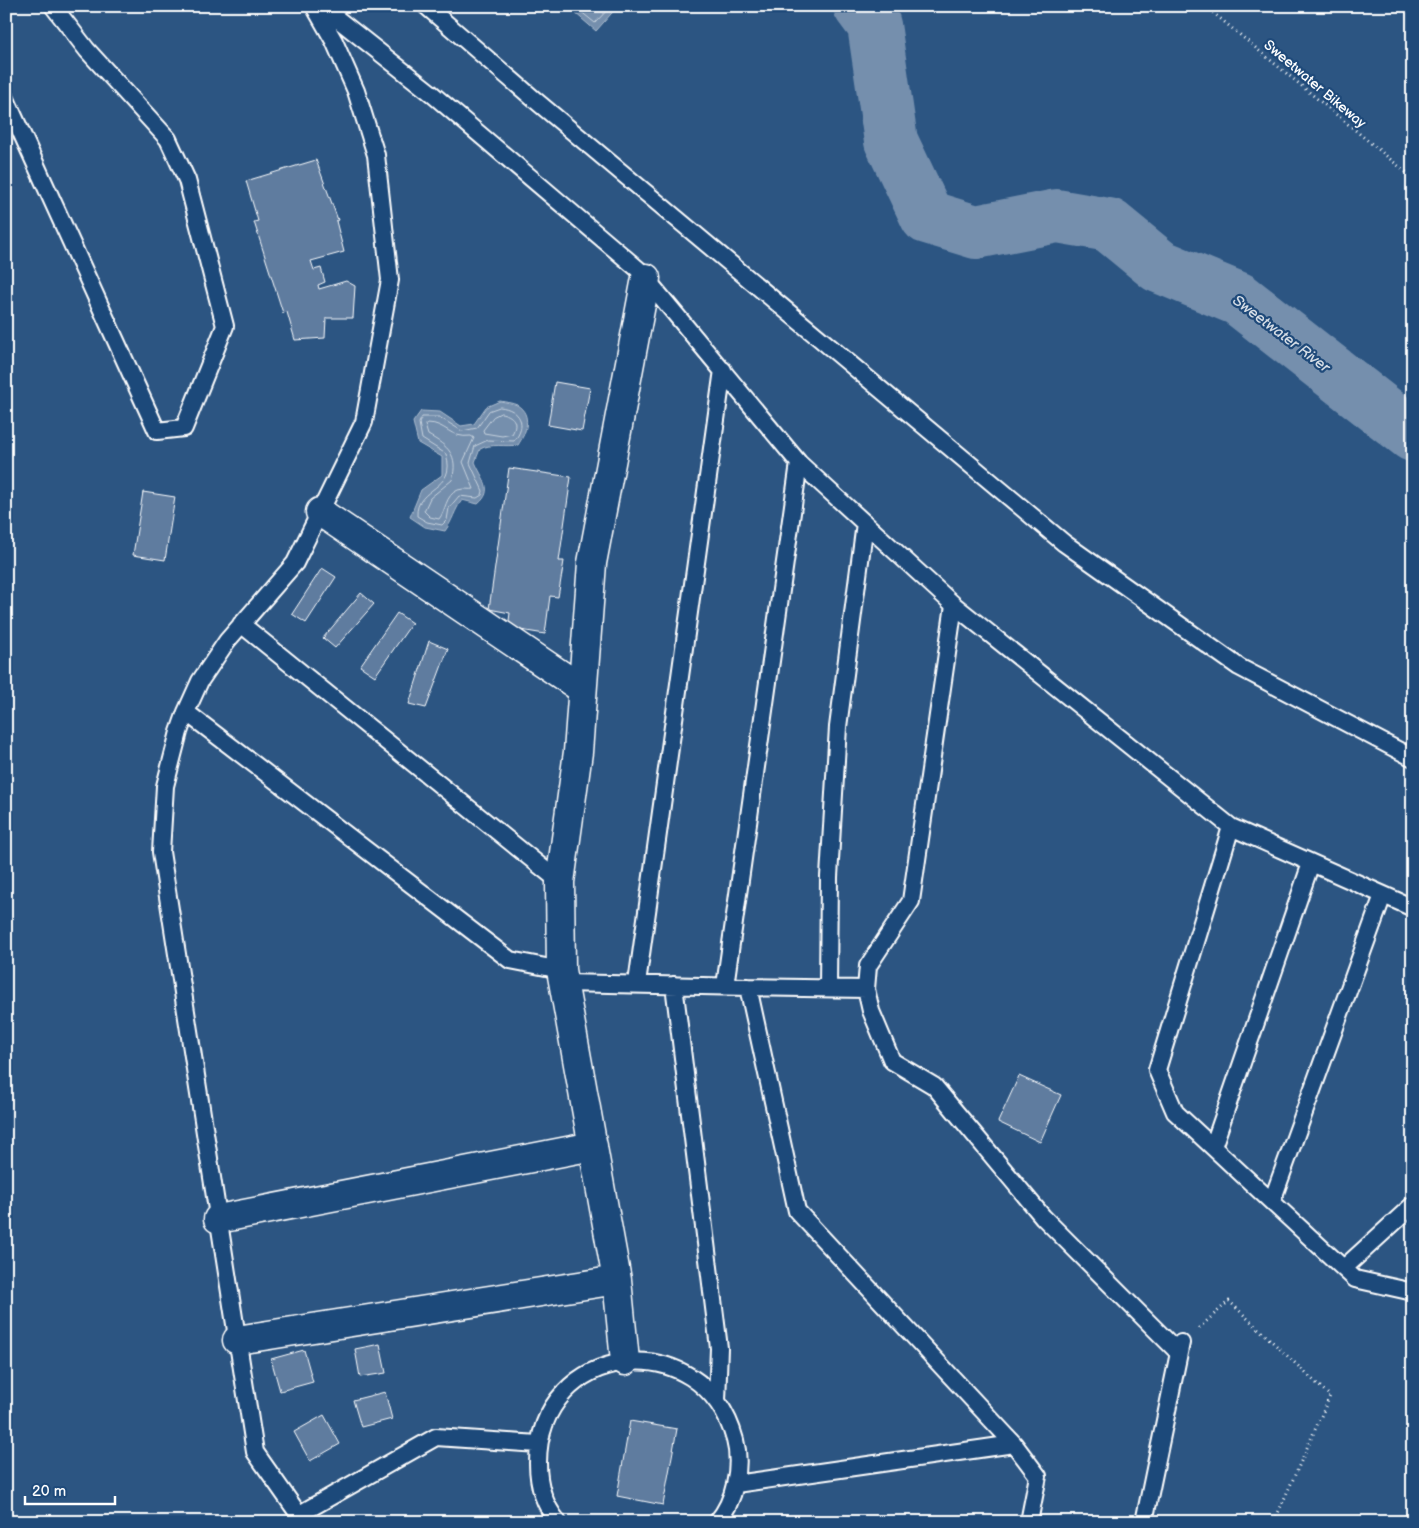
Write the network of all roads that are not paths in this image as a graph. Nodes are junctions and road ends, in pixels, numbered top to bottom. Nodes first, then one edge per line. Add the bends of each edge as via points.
1 (53, 6) edge
2 (314, 6) edge
3 (321, 6) edge
4 (426, 6) edge
5 (6, 99) edge
6 (646, 278) junction
7 (723, 370) junction
8 (799, 463) junction
9 (320, 512) junction
10 (865, 523) junction
11 (954, 605) junction
12 (241, 624) junction
13 (582, 689) junction
14 (186, 712) junction
15 (1413, 758) edge
16 (1231, 827) junction
17 (1311, 862) junction
18 (560, 882) junction
19 (1383, 895) junction
20 (1413, 908) edge
21 (562, 976) junction
22 (637, 984) junction
23 (674, 985) junction
24 (725, 986) junction
25 (748, 987) junction
26 (828, 988) junction
27 (866, 989) junction
28 (593, 1146) junction
29 (1213, 1147) junction
30 (1272, 1201) junction
31 (1413, 1205) edge
32 (218, 1219) junction
33 (1344, 1268) junction
34 (617, 1280) junction
35 (1413, 1292) edge
36 (237, 1340) junction
37 (625, 1361) junction
38 (717, 1402) junction
39 (538, 1444) junction
40 (1014, 1444) junction
41 (736, 1484) junction
42 (301, 1518) edge
43 (558, 1522) edge
44 (717, 1522) edge
45 (1029, 1522) edge
46 (1144, 1522) edge

1 - 5 lane via 87,50 168,139 187,180 224,326 184,428 157,431
2 - 9 lane via 356,91 376,155 390,280 364,422
3 - 6 lane via 431,93
4 - 15 lane via 1064,543 1238,667
6 - 7 lane
6 - 13 street via 592,563
7 - 8 lane
7 - 22 lane
8 - 10 lane
8 - 24 lane
9 - 12 lane via 295,563
9 - 13 street
10 - 11 lane
10 - 26 lane via 838,727 829,877
11 - 16 lane
11 - 27 lane via 911,901 868,966
12 - 14 lane via 200,681
12 - 18 lane
13 - 18 street via 578,752
14 - 21 lane via 510,960
14 - 32 lane via 165,786 161,852
16 - 17 lane
16 - 29 lane via 1157,1070 1175,1112
17 - 19 lane
17 - 29 lane
18 - 21 street
19 - 20 lane
19 - 30 lane
21 - 22 lane
21 - 28 street
22 - 23 lane
23 - 24 lane
23 - 38 lane via 719,1348
24 - 25 lane
25 - 26 lane
25 - 40 lane via 797,1211
26 - 27 lane
27 - 46 lane via 871,1011 892,1061 934,1086 1043,1217 1180,1348
28 - 32 street
28 - 34 street
29 - 30 lane
30 - 33 lane
31 - 33 lane
32 - 36 lane
33 - 35 lane via 1356,1279
34 - 36 street
34 - 37 street
36 - 42 lane via 255,1452
37 - 38 lane via 657,1362 687,1374
37 - 39 lane via 594,1370 567,1388 548,1414
38 - 41 lane via 730,1421 738,1452
39 - 42 lane via 436,1437
39 - 43 lane via 538,1479 549,1511
40 - 41 lane
40 - 45 lane via 1038,1476
41 - 44 lane

